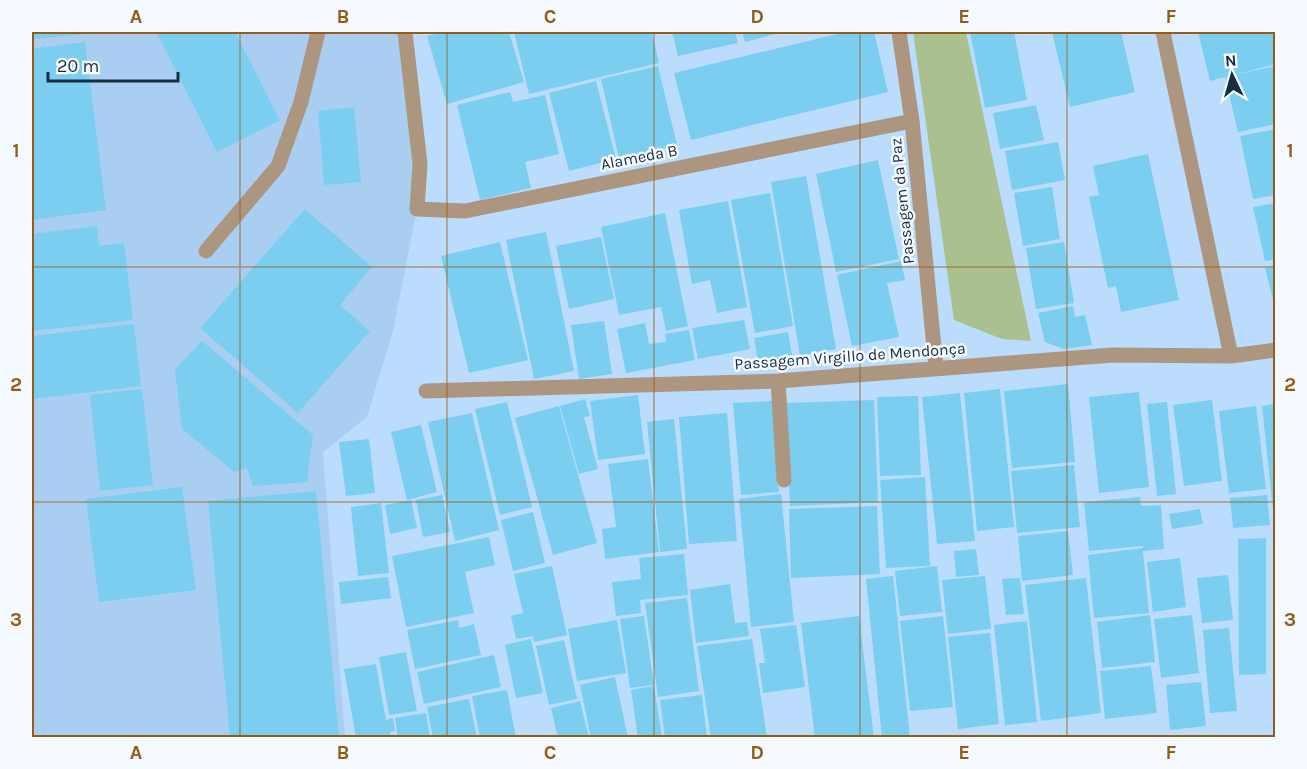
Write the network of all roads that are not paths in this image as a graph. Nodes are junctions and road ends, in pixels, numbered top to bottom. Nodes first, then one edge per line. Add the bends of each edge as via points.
1 (318, 32) edge
2 (405, 32) edge
3 (899, 32) edge
4 (1163, 32) edge
5 (912, 121) junction
6 (206, 251) dead end
7 (1275, 350) edge
8 (1231, 356) junction
9 (936, 368) junction
10 (778, 381) junction
11 (426, 391) dead end
12 (784, 480) dead end

1 - 6 street via 301,102 278,166
2 - 5 street, Alameda B via 420,164 417,209 465,211
3 - 5 street, Passagem da Paz
4 - 8 street
5 - 9 street, Passagem da Paz
7 - 8 street, Passagem Virgillo de Mendonça
8 - 9 street, Passagem Virgillo de Mendonça via 1113,355
9 - 10 street, Passagem Virgillo de Mendonça
10 - 11 street, Passagem Virgillo de Mendonça
10 - 12 street

